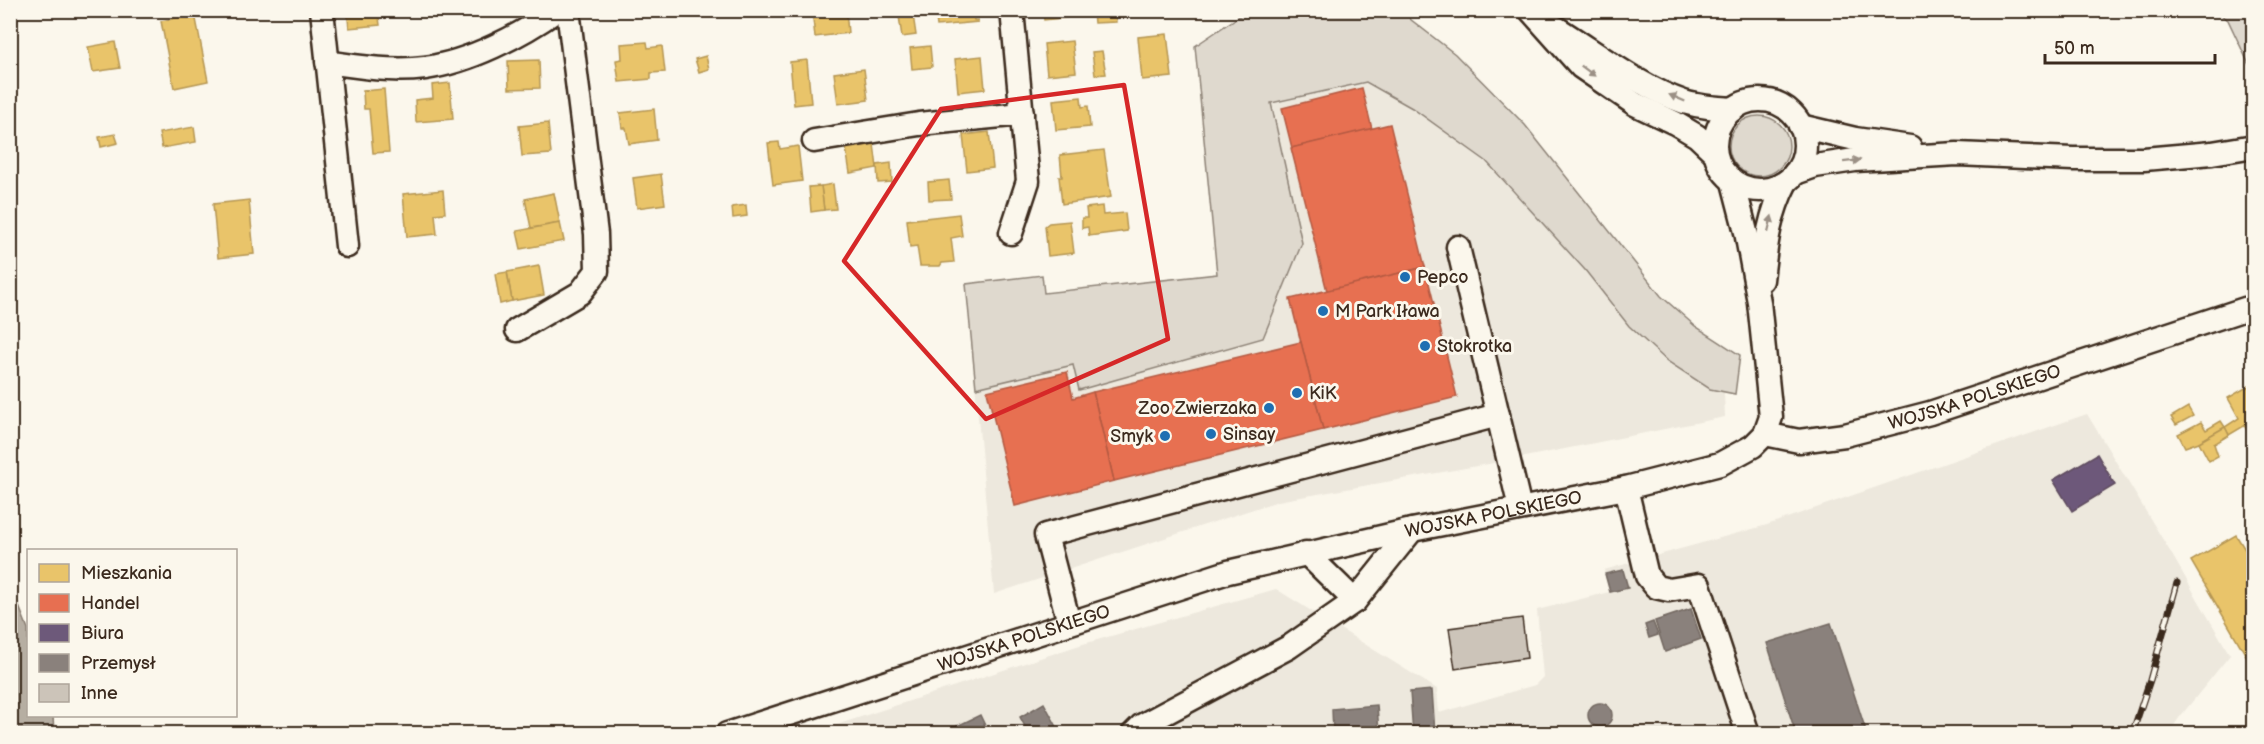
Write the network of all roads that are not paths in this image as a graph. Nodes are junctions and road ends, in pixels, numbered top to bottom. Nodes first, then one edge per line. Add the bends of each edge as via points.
1 (322, 10) edge
2 (556, 10) edge
3 (568, 10) edge
4 (1012, 10) edge
5 (1531, 12) edge
6 (327, 62) junction
7 (1734, 109) junction
8 (1022, 114) junction
9 (1800, 126) junction
10 (814, 141) dead end
11 (2253, 146) edge
12 (1716, 153) junction
13 (1957, 154) junction
14 (1791, 177) junction
15 (1733, 182) junction
16 (1011, 233) dead end
17 (347, 246) dead end
18 (1458, 247) dead end
19 (1759, 302) junction
20 (2253, 306) edge
21 (517, 330) dead end
22 (1498, 415) junction
23 (1766, 434) junction
24 (1626, 488) junction
25 (1520, 508) junction
26 (1412, 530) junction
27 (1306, 553) junction
28 (1355, 601) junction
29 (1069, 622) junction
30 (727, 734) edge
31 (1133, 734) edge
32 (1748, 734) edge

1 - 6 street
2 - 6 street via 538,24 465,59 424,68 364,68
3 - 21 street via 596,234 597,271 580,293
4 - 8 street
7 -> 5 street via 1682,101 1637,80
5 -> 12 street via 1581,67 1635,104 1697,136
6 - 17 street
7 - 9 street via 1758,100 1771,102 1793,115
7 - 12 street via 1718,128
8 - 10 street via 919,124
8 - 16 street via 1028,181
9 - 13 street via 1855,139
9 - 14 street via 1804,138 1802,162
11 - 13 street via 2144,159
12 - 15 street
14 -> 13 street via 1815,166 1855,160
14 - 15 street via 1773,188 1759,190
19 -> 14 street via 1767,235 1775,204
15 - 19 street
18 - 22 street
19 - 23 street via 1771,417
20 - 23 street, WOJSKA POLSKIEGO via 1930,413 1845,435 1799,441
22 - 25 street
22 - 29 street via 1046,536
23 - 24 street, WOJSKA POLSKIEGO via 1754,447 1720,464
24 - 25 street, WOJSKA POLSKIEGO
24 - 32 street via 1647,576 1656,587 1669,590 1699,585
25 - 26 street, WOJSKA POLSKIEGO
26 - 27 street, WOJSKA POLSKIEGO
26 - 28 street
27 - 28 street
27 - 29 street, WOJSKA POLSKIEGO via 1228,572
28 - 31 street via 1289,647 1141,726
29 - 30 street, WOJSKA POLSKIEGO

